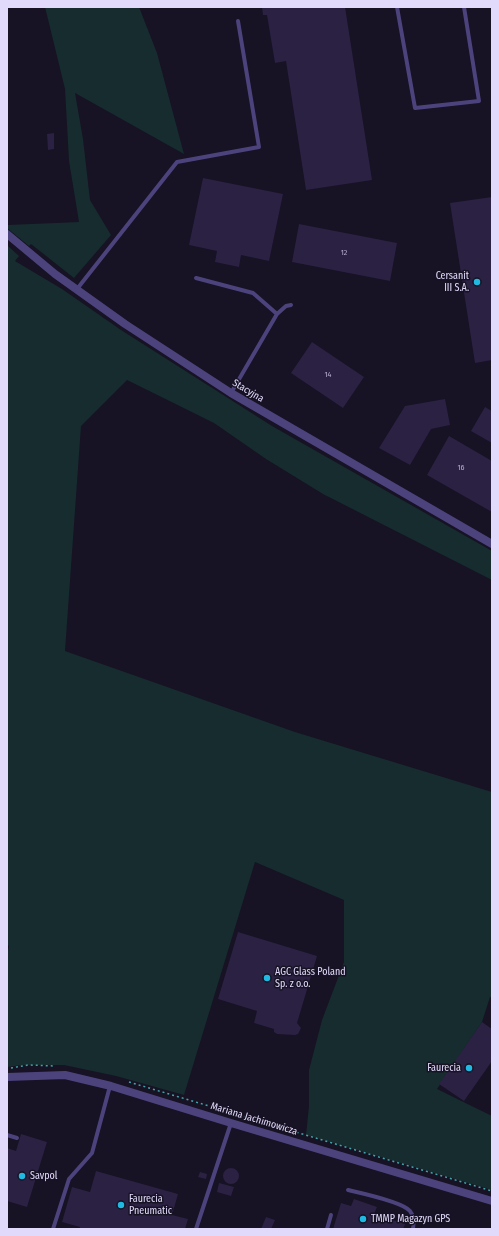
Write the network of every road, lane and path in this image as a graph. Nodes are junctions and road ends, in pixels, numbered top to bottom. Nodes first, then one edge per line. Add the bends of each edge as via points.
1 (397, 7) edge
2 (464, 7) edge
3 (238, 21) dead end
4 (7, 234) edge
5 (196, 278) dead end
6 (77, 289) junction
7 (291, 305) dead end
8 (277, 314) junction
9 (231, 393) junction
10 (492, 544) edge
11 (7, 1077) edge
12 (111, 1086) junction
13 (231, 1123) junction
14 (7, 1135) edge
15 (17, 1138) dead end
16 (348, 1190) dead end
17 (492, 1201) edge
18 (331, 1215) dead end
19 (53, 1229) edge
20 (196, 1229) edge
21 (327, 1229) edge
22 (413, 1229) edge

1 - 2 lane via 415,108 479,101
3 - 6 lane via 259,146 177,162
4 - 6 street, Stacyjna
5 - 8 lane via 253,292
6 - 9 street, Stacyjna via 125,324
7 - 8 lane
8 - 9 lane
9 - 10 street, Stacyjna
11 - 12 street, Mariana Jachimowicza via 65,1075
12 - 13 street, Mariana Jachimowicza
12 - 19 lane via 92,1153 69,1179
13 - 17 street, Mariana Jachimowicza
13 - 20 lane
14 - 15 lane
16 - 22 lane via 393,1202 410,1210 414,1219
18 - 21 lane

